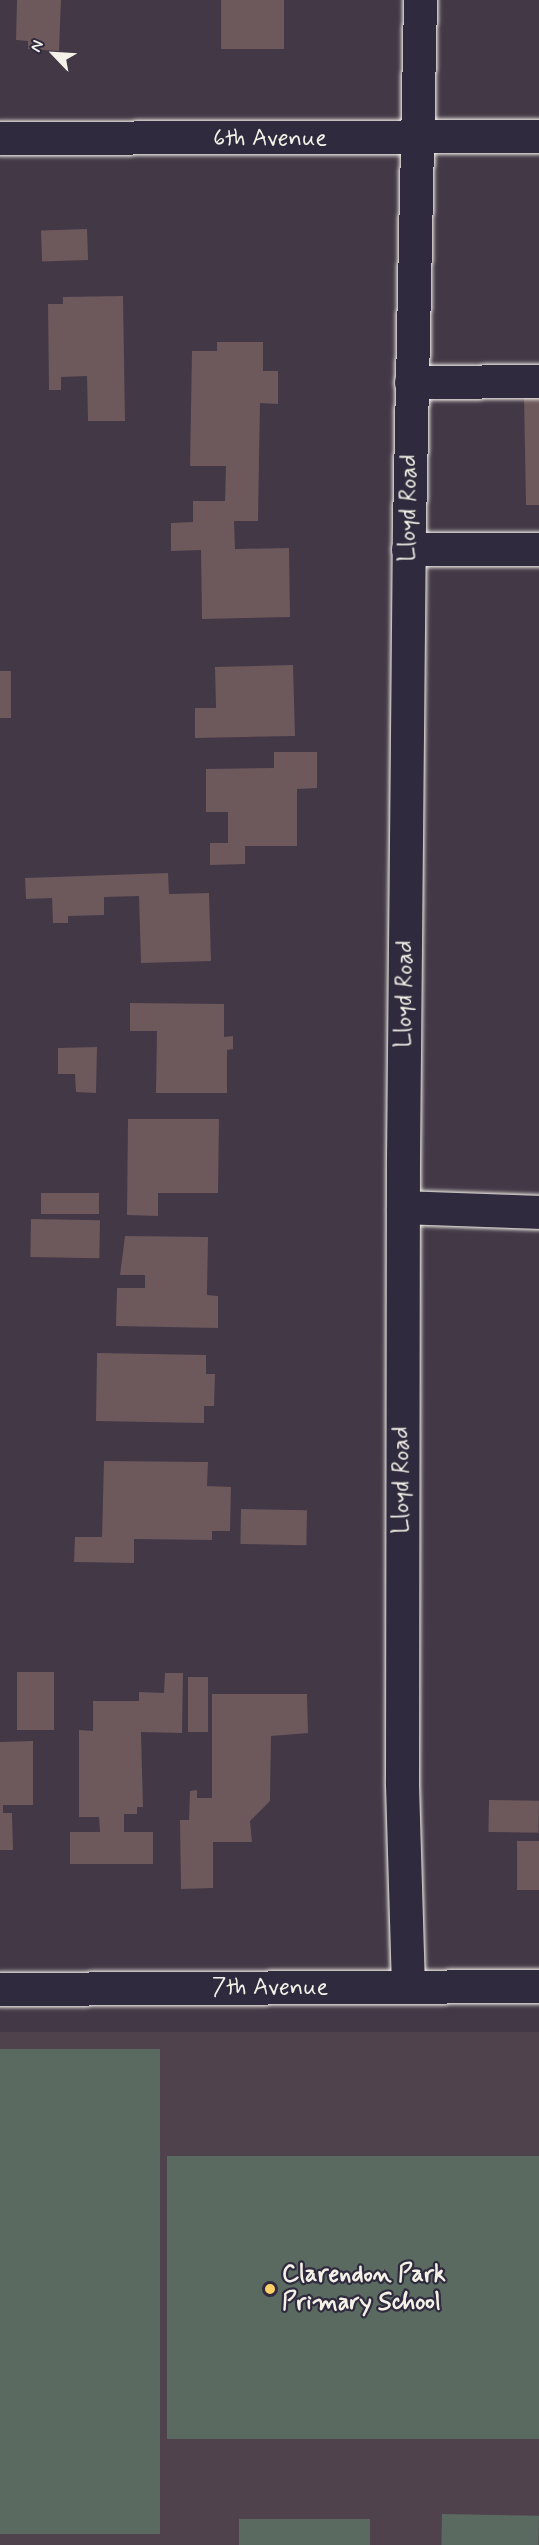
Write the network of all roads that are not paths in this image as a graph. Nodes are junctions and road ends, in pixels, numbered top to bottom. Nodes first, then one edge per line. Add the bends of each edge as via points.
1 (420, 0) edge
2 (539, 136) edge
3 (0, 138) edge
4 (417, 139) junction
5 (539, 381) edge
6 (411, 382) junction
7 (408, 549) junction
8 (539, 549) edge
9 (403, 1207) junction
10 (539, 1212) edge
11 (539, 1986) edge
12 (408, 1987) junction
13 (0, 1989) edge

1 - 4 street, Lloyd Road
2 - 4 street, 6th Avenue
3 - 4 street, 6th Avenue
4 - 6 street, Lloyd Road
5 - 6 street
6 - 7 street, Lloyd Road
7 - 8 street
7 - 9 street, Lloyd Road
9 - 10 street
9 - 12 street, Lloyd Road via 402,1781
11 - 12 street, 7th Avenue
12 - 13 street, 7th Avenue

